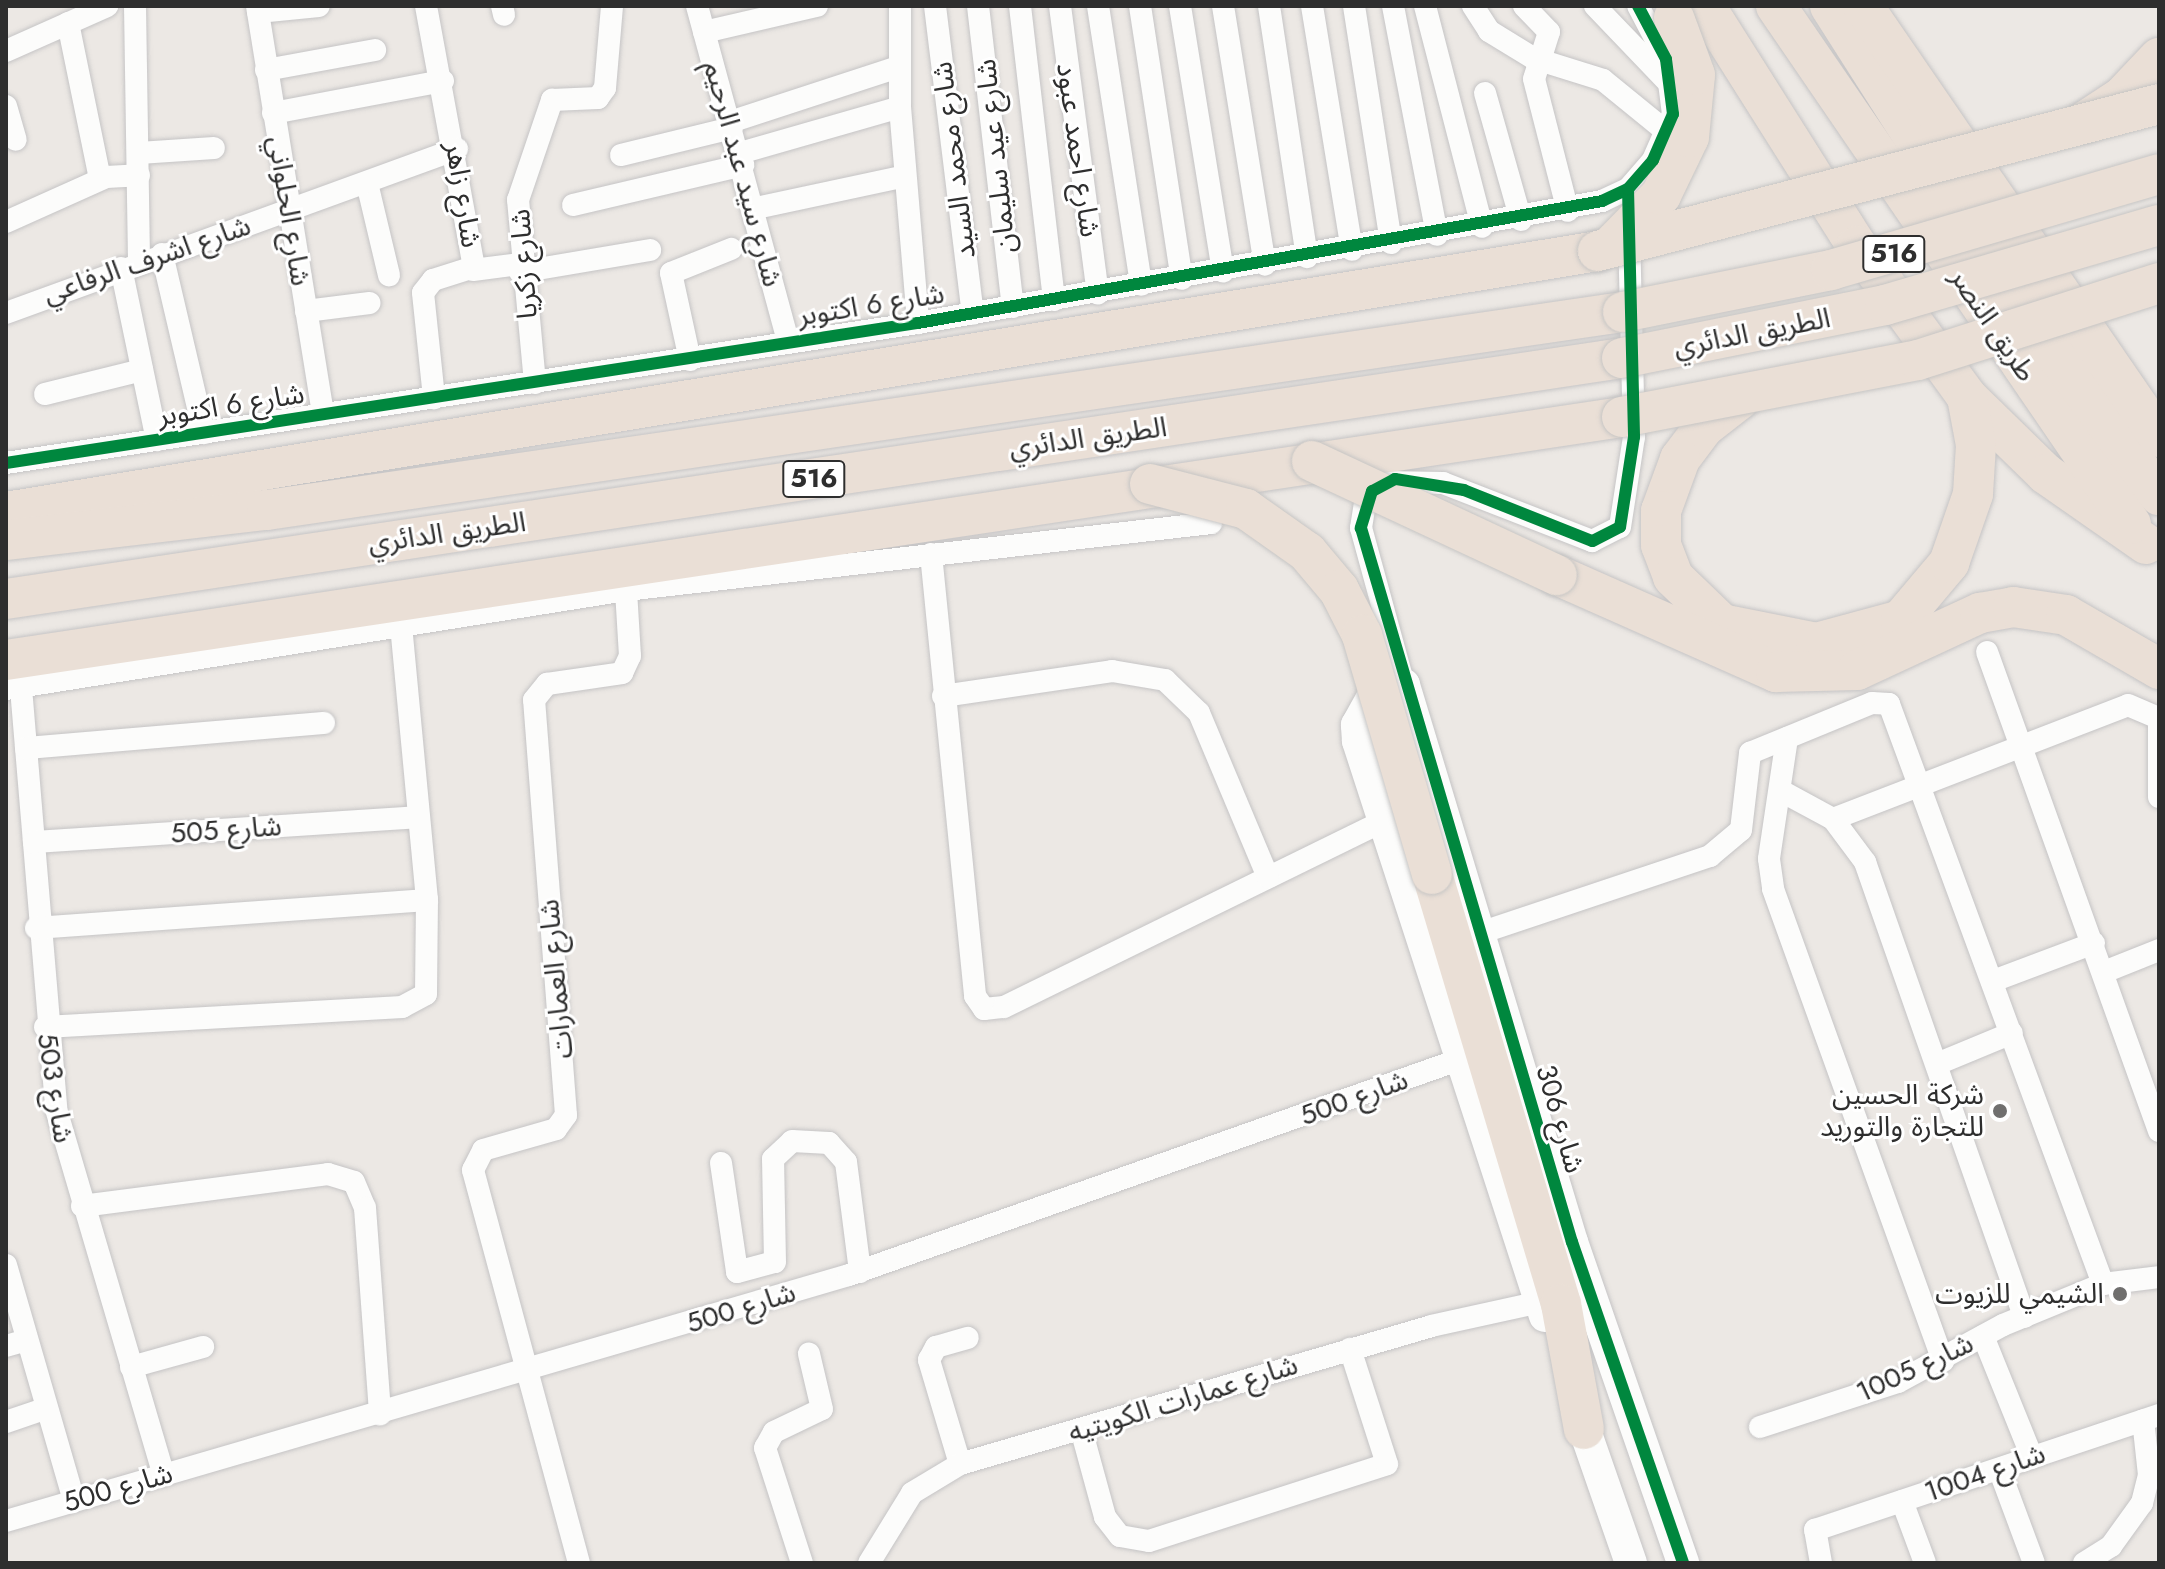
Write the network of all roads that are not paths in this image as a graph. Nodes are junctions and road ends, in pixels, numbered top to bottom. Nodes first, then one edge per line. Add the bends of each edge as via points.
1 (107, 6) edge
2 (135, 6) edge
3 (319, 6) edge
4 (426, 6) edge
5 (612, 6) edge
6 (697, 6) edge
7 (817, 6) edge
8 (900, 6) edge
9 (935, 6) edge
10 (978, 6) edge
11 (1020, 6) edge
12 (1060, 6) edge
13 (1098, 6) edge
14 (1140, 6) edge
15 (1180, 6) edge
16 (1223, 6) edge
17 (1269, 6) edge
18 (1312, 6) edge
19 (1354, 6) edge
20 (1393, 6) edge
21 (1425, 6) edge
22 (1473, 6) edge
23 (1524, 6) edge
24 (1595, 6) edge
25 (1638, 6) edge
26 (1666, 6) edge
27 (1705, 6) edge
28 (1734, 6) edge
29 (1776, 6) edge
30 (1830, 6) edge
31 (1863, 6) edge
32 (1883, 6) edge
33 (258, 9) edge
34 (766, 12) edge
35 (68, 23) junction
36 (704, 32) junction
37 (375, 50) dead end
38 (6, 51) edge
39 (1896, 54) junction
40 (2159, 58) edge
41 (1539, 60) junction
42 (898, 67) junction
43 (266, 70) junction
44 (443, 81) junction
45 (1673, 91) junction
46 (1485, 93) dead end
47 (2159, 104) edge
48 (6, 106) edge
49 (900, 107) junction
50 (273, 113) junction
51 (731, 125) junction
52 (2077, 127) junction
53 (1668, 133) junction
54 (16, 140) dead end
55 (214, 148) dead end
56 (457, 149) junction
57 (621, 155) dead end
58 (742, 159) junction
59 (139, 164) junction
60 (2159, 174) edge
61 (905, 176) junction
62 (100, 179) junction
63 (367, 183) junction
64 (1628, 189) junction
65 (573, 205) dead end
66 (756, 208) junction
67 (290, 211) junction
68 (1568, 211) junction
69 (1521, 220) junction
70 (6, 222) edge
71 (2159, 225) edge
72 (1482, 227) junction
73 (1437, 235) junction
74 (1391, 243) junction
75 (731, 249) dead end
76 (650, 250) dead end
77 (1352, 250) junction
78 (1598, 251) junction
79 (162, 254) junction
80 (1307, 257) junction
81 (130, 265) junction
82 (1265, 265) junction
83 (520, 268) junction
84 (473, 270) junction
85 (1223, 272) junction
86 (389, 275) dead end
87 (1182, 279) junction
88 (2159, 283) edge
89 (1141, 285) junction
90 (1098, 293) junction
91 (1054, 300) junction
92 (369, 303) dead end
93 (1013, 307) junction
94 (306, 311) junction
95 (6, 313) edge
96 (973, 314) junction
97 (918, 323) junction
98 (788, 342) junction
99 (690, 360) junction
100 (142, 370) junction
101 (535, 383) junction
102 (45, 394) dead end
103 (1967, 397) junction
104 (434, 398) junction
105 (1740, 399) junction
106 (323, 415) junction
107 (204, 433) junction
108 (2159, 437) edge
109 (157, 440) junction
110 (1312, 461) junction
111 (6, 463) edge
112 (1150, 484) junction
113 (2105, 489) junction
114 (2159, 495) edge
115 (6, 512) edge
116 (1211, 523) dead end
117 (6, 540) edge
118 (2152, 553) edge
119 (931, 554) junction
120 (626, 590) junction
121 (6, 599) edge
122 (401, 624) junction
123 (193, 629) junction
124 (6, 637) edge
125 (1987, 652) dead end
126 (2159, 669) edge
127 (11, 679) edge
128 (1404, 685) junction
129 (943, 696) junction
130 (2159, 718) edge
131 (324, 723) dead end
132 (2159, 726) edge
133 (1787, 738) junction
134 (2022, 745) junction
135 (26, 748) junction
136 (1921, 784) junction
137 (1783, 792) junction
138 (2159, 797) edge
139 (417, 817) junction
140 (1833, 819) junction
141 (1382, 822) junction
142 (34, 842) junction
143 (1268, 877) junction
144 (427, 900) junction
145 (36, 928) junction
146 (1480, 933) junction
147 (2094, 943) junction
148 (2159, 950) edge
149 (2104, 972) junction
150 (1993, 981) junction
151 (45, 1027) junction
152 (2012, 1033) junction
153 (1464, 1058) junction
154 (1937, 1064) junction
155 (2159, 1131) edge
156 (721, 1163) dead end
157 (82, 1206) junction
158 (6, 1265) edge
159 (860, 1272) junction
160 (2159, 1277) edge
161 (2103, 1284) junction
162 (1540, 1302) junction
163 (2024, 1317) junction
164 (1983, 1336) junction
165 (968, 1338) dead end
166 (17, 1343) edge
167 (203, 1347) dead end
168 (1350, 1349) junction
169 (809, 1354) dead end
170 (1943, 1361) junction
171 (131, 1367) junction
172 (525, 1372) junction
173 (47, 1408) junction
174 (380, 1414) junction
175 (2151, 1418) edge
176 (6, 1422) edge
177 (1760, 1427) dead end
178 (1081, 1429) junction
179 (1584, 1429) junction
180 (2032, 1457) junction
181 (960, 1464) junction
182 (1999, 1469) junction
183 (164, 1475) junction
184 (74, 1500) junction
185 (1902, 1501) junction
186 (2151, 1506) edge
187 (6, 1521) edge
188 (2088, 1562) edge
189 (579, 1563) edge
190 (802, 1563) edge
191 (869, 1563) edge
192 (1631, 1563) edge
193 (1683, 1563) edge
194 (1821, 1563) edge
195 (1925, 1563) edge
196 (2034, 1563) edge

1 - 35 street
2 - 59 street
3 - 33 street
4 - 44 street, شارع زاهر
5 - 83 street, شارع زكريا via 602,94 557,97 549,107 518,200
6 - 36 street, شارع سيد عبد الرحيم
7 - 34 street
8 - 42 street
9 - 96 street, شارع محمد السيد
10 - 93 street, شارع عيد سليمان
11 - 91 street
12 - 90 street, شارع احمد عبود
13 - 89 street
14 - 87 street
15 - 85 street
16 - 82 street
17 - 80 street
18 - 77 street
19 - 74 street
20 - 73 street
21 - 72 street
22 - 41 street via 1489,31
23 - 41 street via 1549,32
24 - 45 street
25 - 45 street via 1657,36
26 - 78 highway, bridge via 1695,75 1689,137 1648,213
27 - 103 highway via 1857,246
28 - 113 highway via 1841,182 1985,394 2027,439
29 - 113 highway, طريق النصر
30 - 114 highway, طريق النصر via 2029,318
31 - 39 highway
32 - 39 highway
33 - 43 street, شارع الحلواني
34 - 36 street
35 - 38 street
35 - 62 street
36 - 51 street, شارع سيد عبد الرحيم
37 - 43 street
39 - 108 highway
40 - 52 highway, bridge via 2122,97
41 - 53 street via 1603,80
41 - 68 street via 1535,88
42 - 49 street
42 - 51 street
43 - 50 street, شارع الحلواني
44 - 50 street
44 - 56 street, شارع زاهر
45 - 53 street
46 - 69 street
47 - 52 highway, bridge
48 - 54 street
49 - 58 street
49 - 61 street
50 - 67 street, شارع الحلواني
51 - 57 street
51 - 58 street, شارع سيد عبد الرحيم
52 - 78 highway, bridge
53 - 64 street
55 - 59 street
56 - 63 street, شارع اشرف الرفاعي
56 - 84 street, شارع زاهر
58 - 65 street
58 - 66 street, شارع سيد عبد الرحيم
59 - 62 street
59 - 81 street
60 - 117 highway, الطريق الدائري / 516, bridge via 1831,270 1623,312 283,508
61 - 66 street
61 - 97 street
62 - 70 street
63 - 67 street, شارع اشرف الرفاعي
63 - 86 street
64 - 68 street, شارع 6 اكتوبر
64 - 128 street via 1634,437 1620,527 1592,541 1443,483 1382,482 1365,502 1361,528
66 - 98 street, شارع سيد عبد الرحيم
67 - 79 street, شارع اشرف الرفاعي
67 - 94 street, شارع الحلواني
68 - 69 street, شارع 6 اكتوبر
69 - 72 street, شارع 6 اكتوبر
71 - 121 highway, الطريق الدائري / 516, bridge via 1885,305 1622,358
72 - 73 street, شارع 6 اكتوبر
73 - 74 street, شارع 6 اكتوبر
74 - 77 street, شارع 6 اكتوبر
75 - 99 street via 671,273
76 - 83 street
77 - 80 street, شارع 6 اكتوبر
78 - 115 highway
79 - 81 street, شارع اشرف الرفاعي
79 - 107 street
80 - 82 street, شارع 6 اكتوبر
81 - 95 street, شارع اشرف الرفاعي
81 - 100 street
82 - 85 street, شارع 6 اكتوبر
83 - 84 street
83 - 101 street, شارع زكريا
84 - 104 street, شارع زاهر via 433,280 423,293
85 - 87 street, شارع 6 اكتوبر
87 - 89 street, شارع 6 اكتوبر
88 - 105 highway, bridge via 1918,360
89 - 90 street, شارع 6 اكتوبر
90 - 91 street, شارع 6 اكتوبر
91 - 93 street, شارع 6 اكتوبر
92 - 94 street
93 - 96 street, شارع 6 اكتوبر
94 - 106 street, شارع الحلواني
96 - 97 street, شارع 6 اكتوبر
97 - 98 street, شارع 6 اكتوبر
98 - 99 street, شارع 6 اكتوبر
99 - 101 street, شارع 6 اكتوبر
100 - 102 street
100 - 109 street
101 - 104 street, شارع 6 اكتوبر
103 - 105 highway via 1976,445 1973,494 1949,563 1901,620 1816,643 1722,624 1673,577 1661,545 1661,511 1680,459 1704,427
103 - 118 highway via 2046,474
104 - 106 street, شارع 6 اكتوبر
105 - 110 highway, bridge
106 - 107 street, شارع 6 اكتوبر
107 - 109 street, شارع 6 اكتوبر
109 - 111 street, شارع 6 اكتوبر
110 - 112 highway
110 - 126 highway, bridge via 1776,672 1857,670 1980,613 2013,607 2066,615
112 - 123 highway
112 - 179 highway, bridge via 1200,491 1268,521 1307,552 1351,612 1561,1304
113 - 118 highway, طريق النصر
116 - 119 street
119 - 120 street
119 - 129 street
120 - 122 street
120 - 172 street, شارع العمارات via 630,656 622,673 547,684 534,700 566,1115 556,1129 489,1146 474,1162
122 - 127 street
122 - 139 street
123 - 124 highway
123 - 127 highway
125 - 134 street
127 - 135 street, شارع 503
128 - 141 street via 1373,696 1357,725
128 - 146 street, شارع 306
129 - 143 street via 1112,671 1165,680 1199,713
129 - 143 street via 975,996 984,1009 1004,1007
130 - 134 street via 2128,705
131 - 135 street
132 - 138 street
133 - 136 street via 1884,702 1893,708
133 - 137 street
133 - 146 street via 1750,753 1741,830 1710,856
134 - 136 street
134 - 147 street
135 - 142 street, شارع 503
136 - 140 street
136 - 150 street
137 - 140 street
137 - 170 street via 1769,859 1773,889
139 - 142 street, شارع 505
139 - 144 street
140 - 154 street via 1865,862
141 - 143 street
141 - 153 street
142 - 145 street, شارع 503
144 - 145 street
144 - 151 street via 431,983 417,1003
145 - 151 street, شارع 503
146 - 193 street, شارع 306 via 1572,1242
147 - 149 street
147 - 150 street
148 - 149 street
149 - 155 street
150 - 152 street
151 - 157 street, شارع 503 via 64,1148
152 - 154 street
152 - 161 street
153 - 159 street, شارع 500
153 - 162 street
154 - 163 street
156 - 159 street via 737,1272 775,1262 773,1159 792,1141 829,1143 846,1162
157 - 171 street, شارع 503
157 - 174 street via 328,1174 354,1182 362,1194
158 - 166 street
159 - 172 street, شارع 500
160 - 161 street, شارع 1005
161 - 163 street, شارع 1005
162 - 168 street, شارع عمارات الكويتيه
162 - 179 street
163 - 164 street, شارع 1005
164 - 170 street, شارع 1005
164 - 180 street
165 - 181 street via 936,1347 929,1360
166 - 173 street
167 - 171 street
168 - 178 street, شارع عمارات الكويتيه
168 - 178 street via 1387,1464 1149,1541 1120,1536 1105,1517
169 - 190 street via 822,1409 774,1432 765,1448
170 - 177 street, شارع 1005
171 - 183 street, شارع 503
172 - 174 street, شارع 500
172 - 189 street
173 - 176 street
173 - 184 street
174 - 183 street, شارع 500
175 - 180 street, شارع 1004
175 - 186 street
178 - 181 street, شارع عمارات الكويتيه
179 - 192 street
180 - 182 street, شارع 1004
181 - 191 street, شارع عمارات الكويتيه via 912,1493
182 - 185 street, شارع 1004
182 - 196 street
183 - 184 street, شارع 500
184 - 187 street, شارع 500
185 - 194 street, شارع 1004 via 1812,1533
185 - 195 street
186 - 188 street

